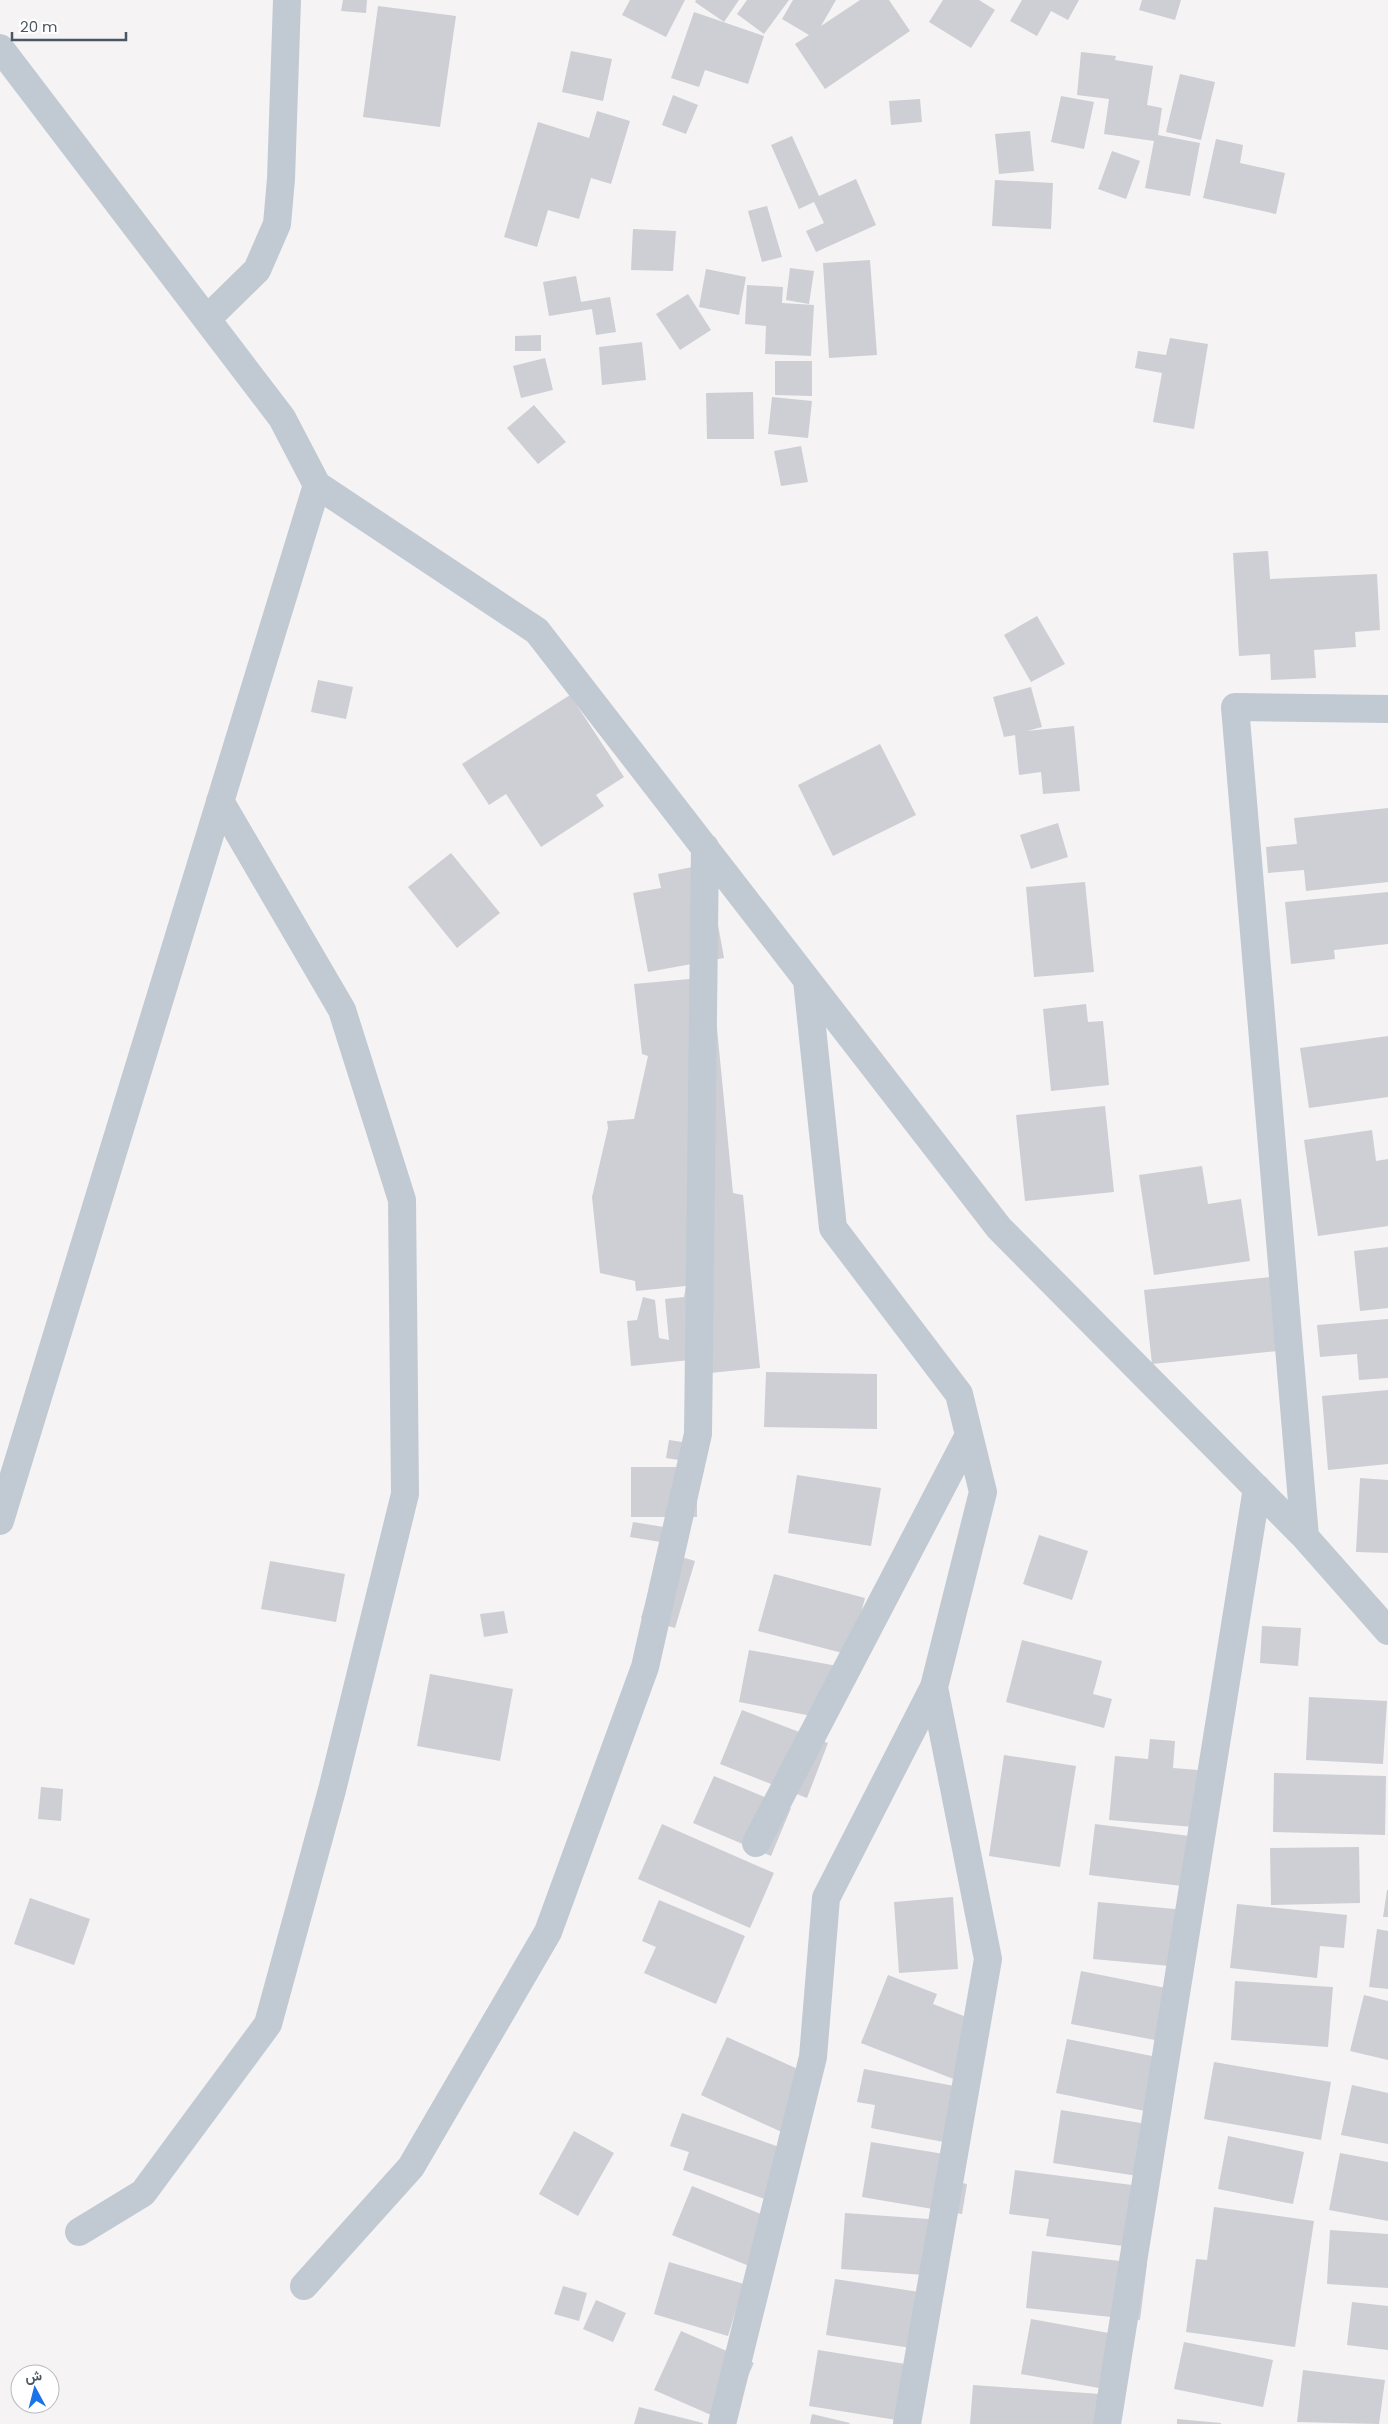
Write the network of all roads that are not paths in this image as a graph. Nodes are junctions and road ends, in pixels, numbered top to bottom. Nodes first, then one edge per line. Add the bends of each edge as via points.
1 (287, 0) edge
2 (0, 48) edge
3 (207, 319) junction
4 (316, 485) junction
5 (1388, 709) edge
6 (220, 800) junction
7 (705, 848) junction
8 (807, 980) junction
9 (969, 1435) junction
10 (1257, 1488) junction
11 (0, 1521) edge
12 (1305, 1537) junction
13 (1388, 1631) edge
14 (934, 1687) junction
15 (756, 1842) dead end
16 (79, 2232) dead end
17 (304, 2286) dead end
18 (722, 2424) edge
19 (907, 2424) edge
20 (1107, 2424) edge

1 - 3 street via 277,224 257,270
2 - 3 street
3 - 4 street via 282,418
4 - 6 street
4 - 7 street via 537,631
5 - 12 street via 1235,706
6 - 11 street
6 - 16 street via 342,1010 402,1200 405,1494 332,1790 268,2024 143,2192
7 - 8 street
7 - 17 street via 698,1434 645,1667 548,1932 411,2167
8 - 9 street via 833,1228 959,1394
8 - 10 street via 999,1228
9 - 14 street via 983,1492
9 - 15 street
10 - 12 street
10 - 20 street
12 - 13 street
14 - 18 street via 826,1898 813,2057
14 - 19 street via 988,1959

